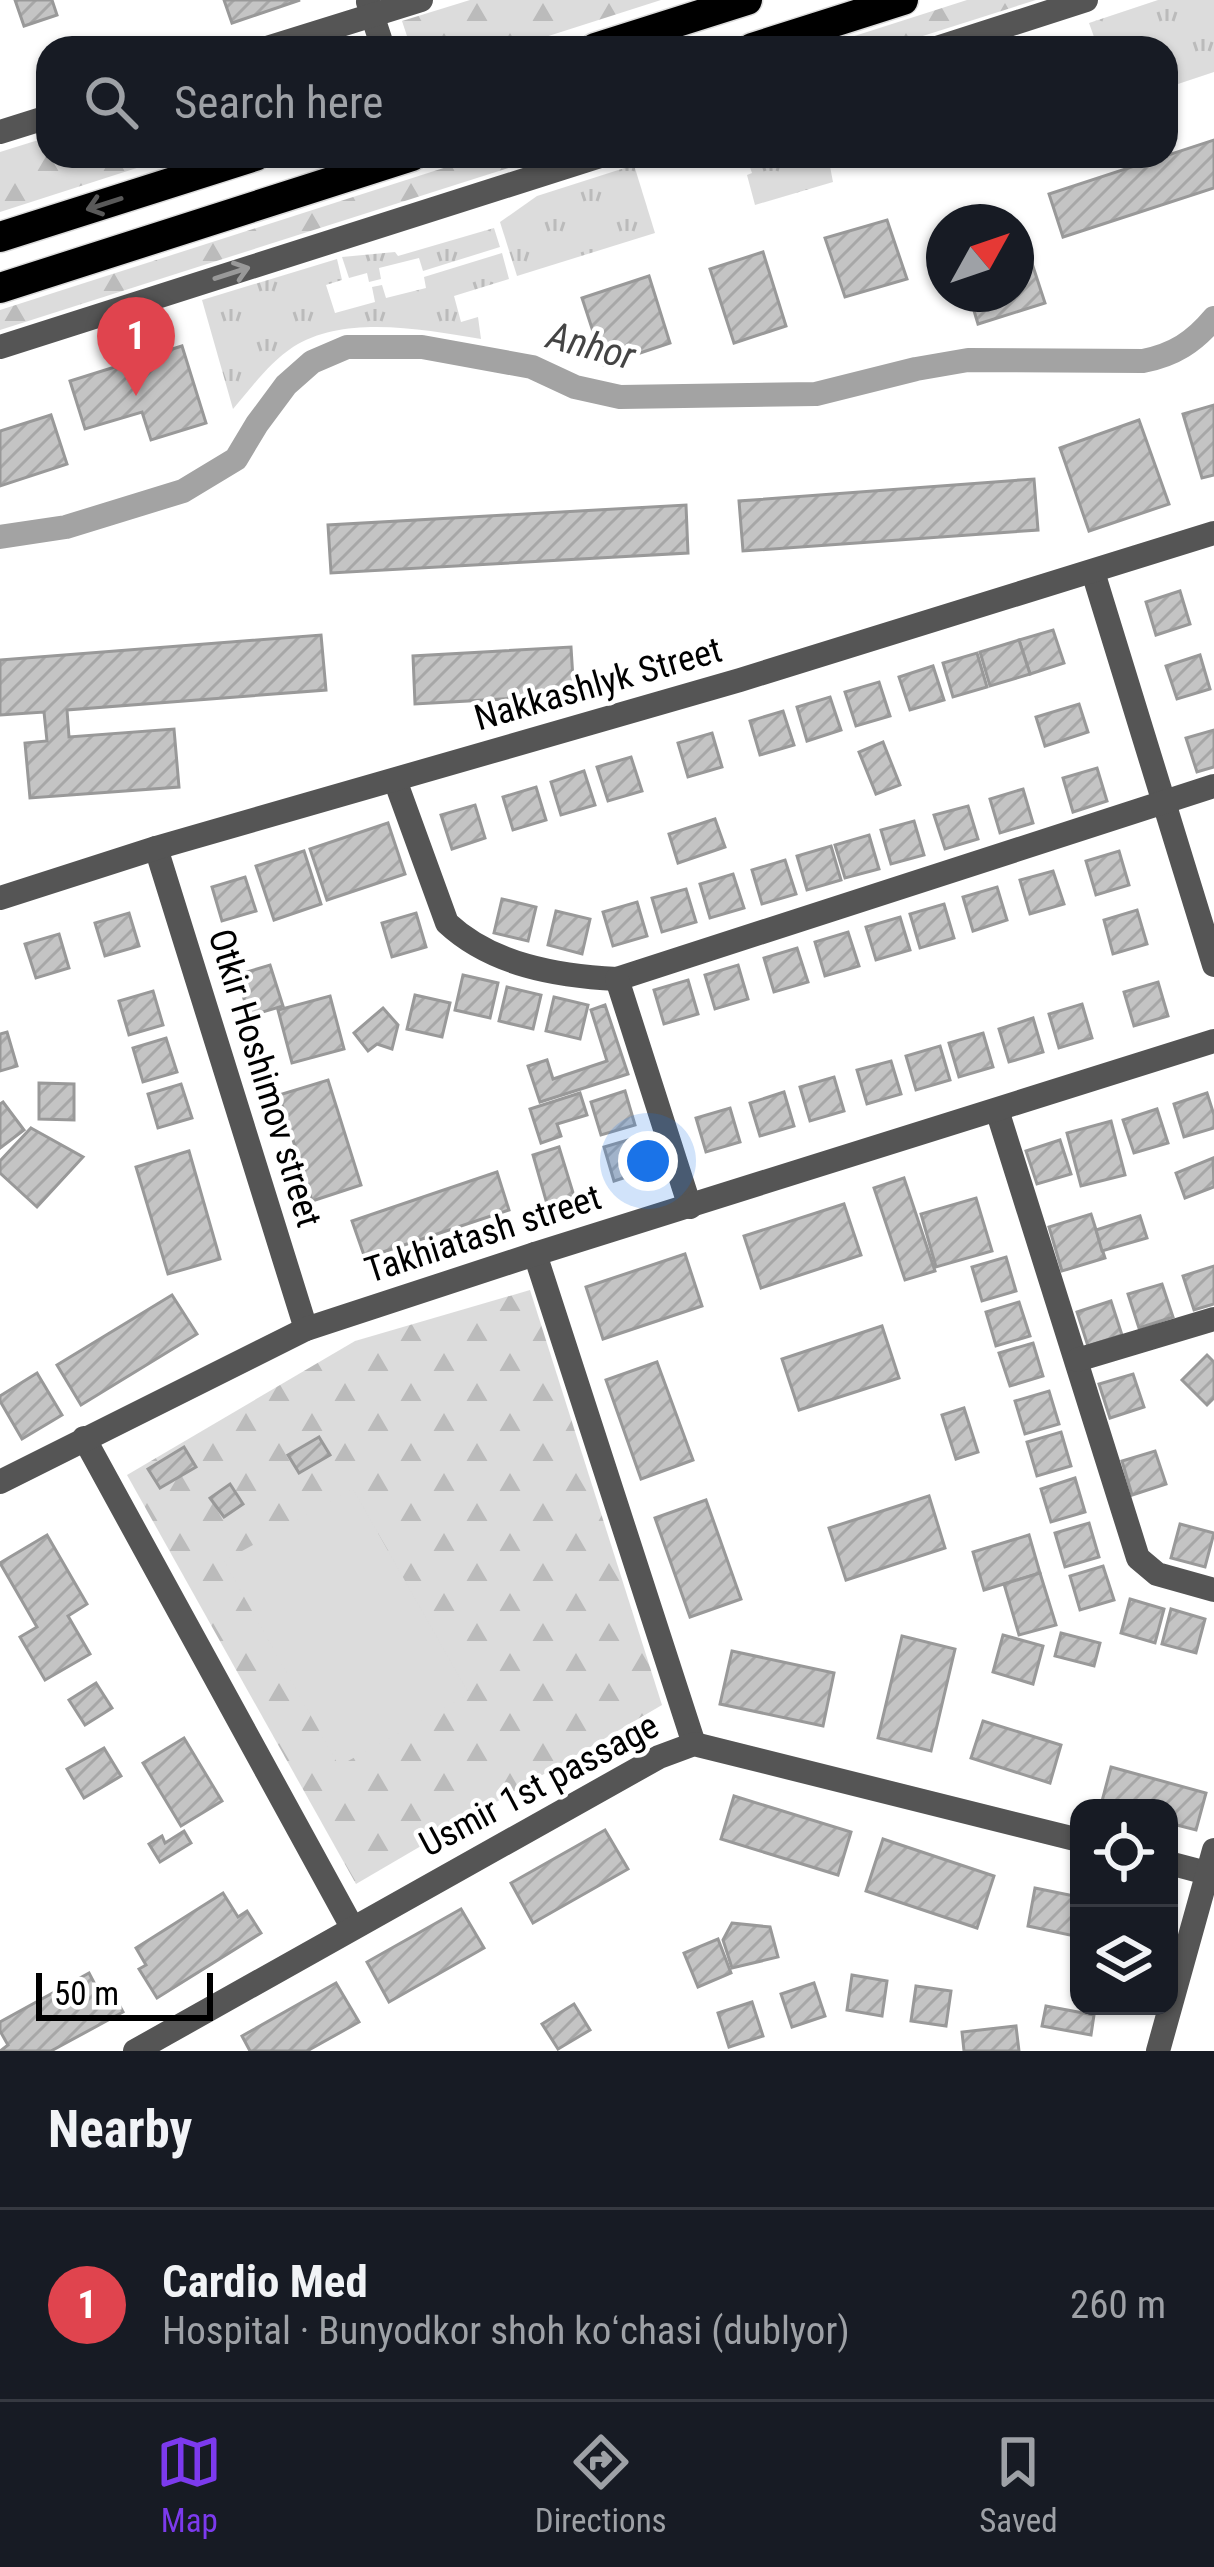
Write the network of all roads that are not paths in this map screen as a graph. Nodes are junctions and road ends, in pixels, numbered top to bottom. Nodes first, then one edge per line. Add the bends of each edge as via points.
1 (421, 0) edge
2 (747, 0) edge
3 (903, 0) edge
4 (1086, 0) edge
5 (370, 8) edge
6 (298, 36) edge
7 (633, 36) edge
8 (790, 36) edge
9 (974, 36) edge
10 (36, 121) edge
11 (0, 132) edge
12 (217, 168) edge
13 (375, 168) edge
14 (562, 168) edge
15 (0, 237) edge
16 (0, 288) edge
17 (0, 347) edge
18 (1214, 533) edge
19 (1093, 572) junction
20 (395, 780) junction
21 (1214, 786) edge
22 (1162, 803) junction
23 (156, 848) junction
24 (0, 898) edge
25 (1214, 965) edge
26 (617, 979) junction
27 (1214, 1041) edge
28 (998, 1110) junction
29 (690, 1207) junction
30 (535, 1254) junction
31 (1214, 1319) edge
32 (306, 1329) junction
33 (1077, 1360) junction
34 (84, 1438) junction
35 (0, 1482) edge
36 (1214, 1590) edge
37 (694, 1744) junction
38 (1070, 1838) edge
39 (1178, 1864) edge
40 (1212, 1866) edge
41 (352, 1927) junction
42 (135, 2051) edge
43 (1158, 2051) edge

1 - 5 street
2 - 7 main road
3 - 8 main road
4 - 9 street
5 - 6 street
10 - 11 street
12 -> 15 main road
13 - 16 main road
17 -> 14 street
18 - 19 street, Nakkashlyk Street
19 - 20 street, Nakkashlyk Street
19 - 22 street
20 - 23 street, Nakkashlyk Street
20 - 26 street via 447,923 462,937 548,973
21 - 22 street
22 - 25 street
22 - 26 street
23 - 24 street, Nakkashlyk Street
23 - 32 street, Otkir Hoshimov street
26 - 29 street
27 - 28 street, Takhiatash street
28 - 29 street, Takhiatash street
28 - 33 street
29 - 30 street, Takhiatash street
30 - 32 street, Takhiatash street
30 - 37 street
31 - 33 street
32 - 34 street, Takhiatash street
33 - 36 street via 1138,1558 1157,1574
34 - 35 street, Takhiatash street
34 - 41 street
37 - 38 street, Usmir 1st passage
37 - 41 street, Usmir 1st passage
39 - 40 street
40 - 43 street
41 - 42 street, Usmir 1st passage

